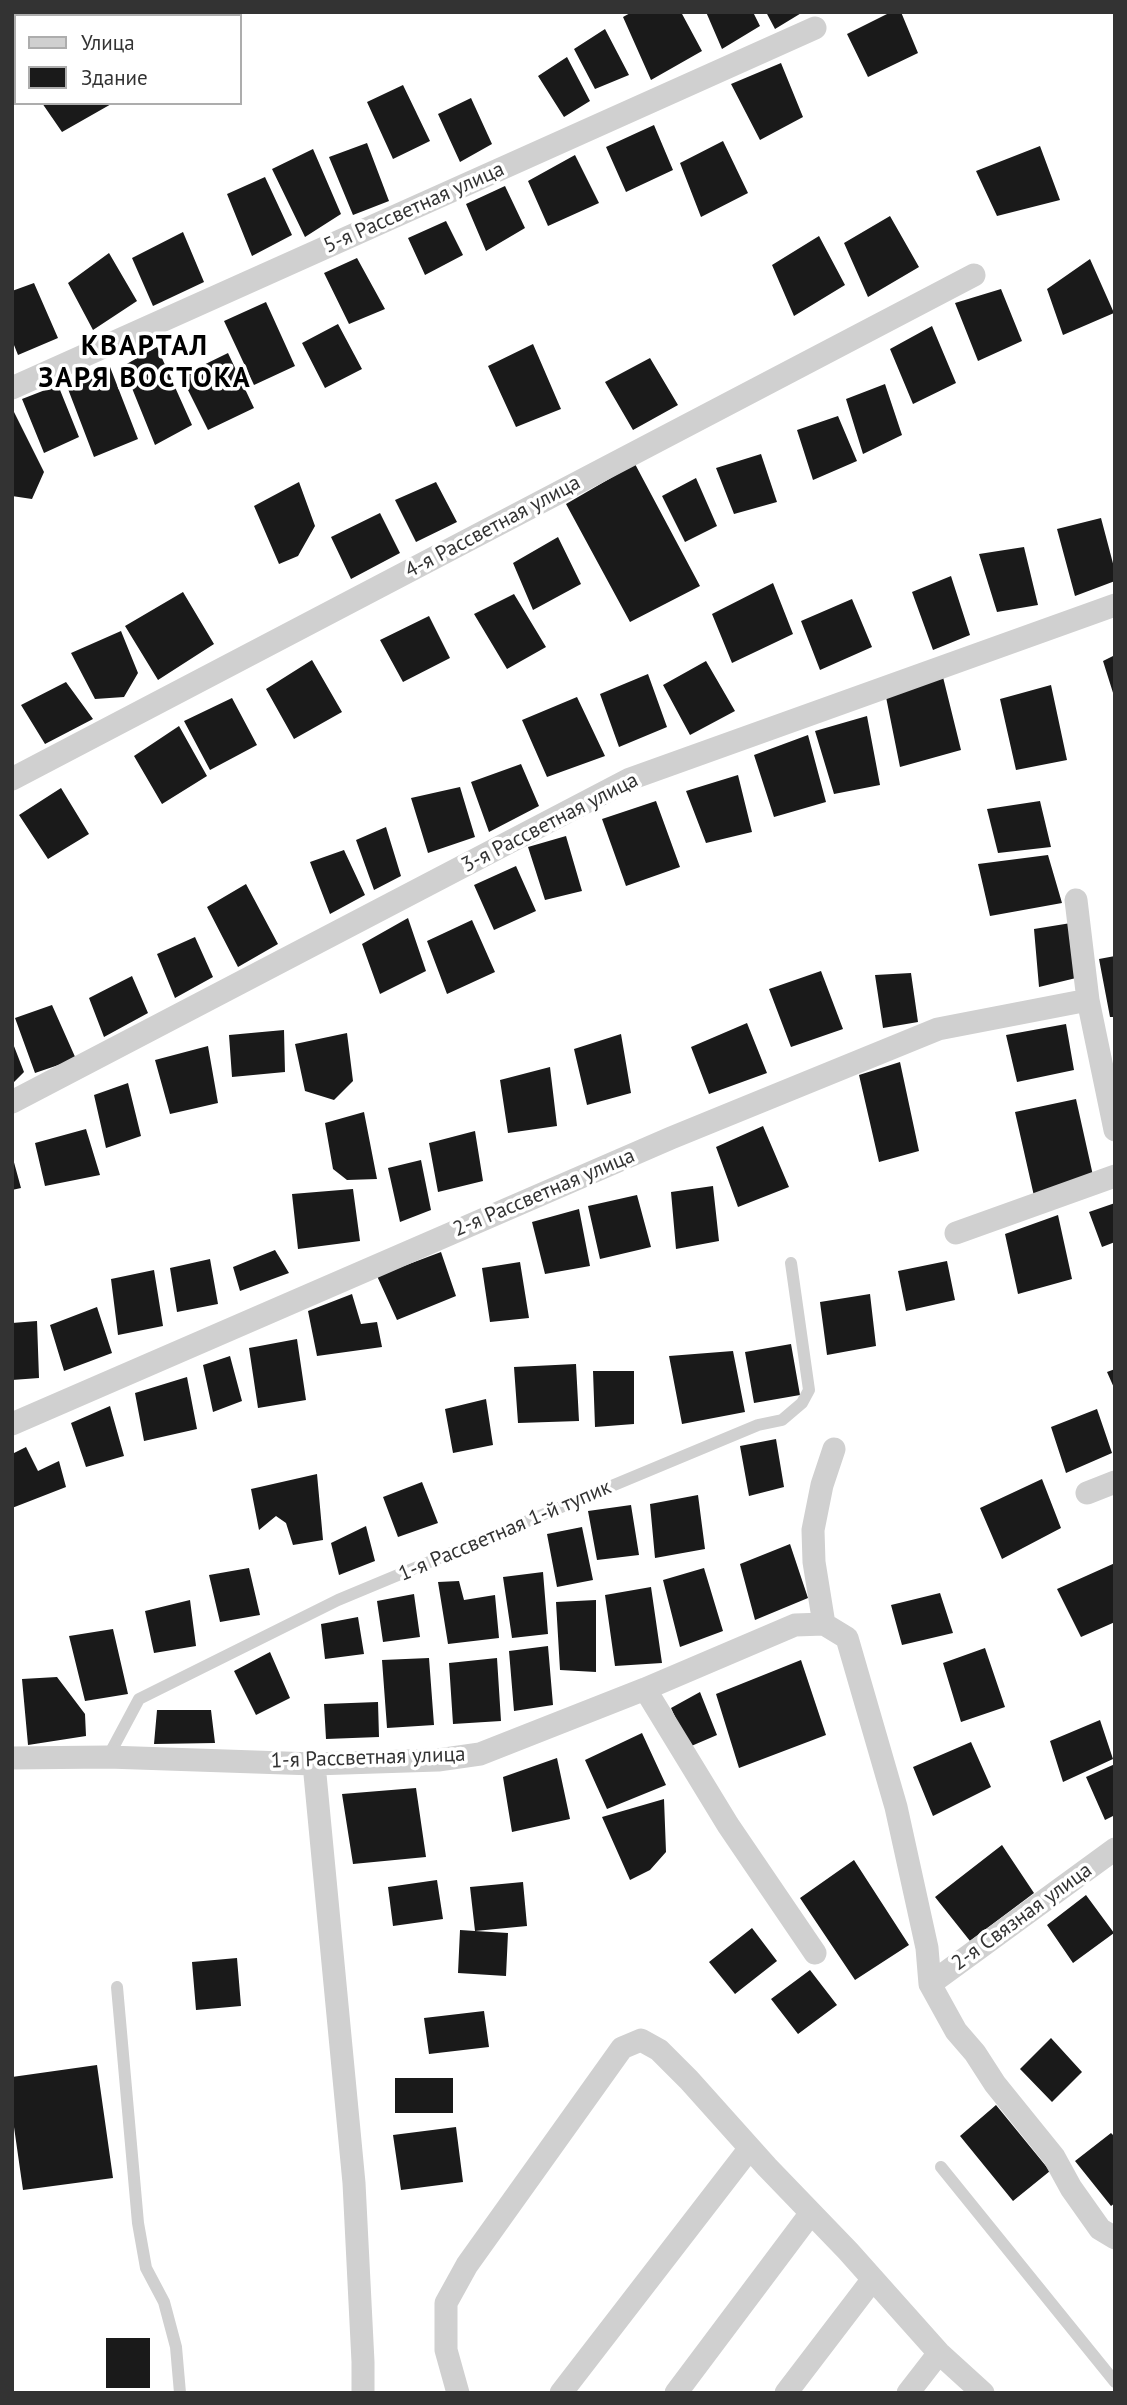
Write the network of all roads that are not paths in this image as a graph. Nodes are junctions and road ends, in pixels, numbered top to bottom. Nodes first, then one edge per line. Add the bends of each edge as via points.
1 (815, 29) dead end
2 (974, 275) dead end
3 (12, 388) edge
4 (1115, 605) edge
5 (12, 779) edge
6 (1076, 901) dead end
7 (1088, 1000) junction
8 (12, 1102) edge
9 (1115, 1130) edge
10 (1115, 1176) edge
11 (956, 1233) dead end
12 (791, 1263) dead end
13 (12, 1424) edge
14 (834, 1449) dead end
15 (1115, 1482) edge
16 (1087, 1493) dead end
17 (824, 1624) junction
18 (645, 1689) junction
19 (108, 1757) junction
20 (12, 1758) edge
21 (314, 1764) junction
22 (1115, 1849) edge
23 (815, 1953) dead end
24 (930, 1984) junction
25 (117, 1987) dead end
26 (750, 2148) junction
27 (941, 2167) dead end
28 (811, 2213) junction
29 (1115, 2238) edge
30 (873, 2279) junction
31 (939, 2353) junction
32 (1115, 2382) edge
33 (180, 2393) edge
34 (363, 2393) edge
35 (458, 2393) edge
36 (561, 2393) edge
37 (676, 2393) edge
38 (786, 2393) edge
39 (908, 2393) edge
40 (983, 2393) edge

1 - 3 street, 5-я Рассветная улица
2 - 5 street, 4-я Рассветная улица
4 - 8 street, 3-я Рассветная улица via 630,779
6 - 7 street
7 - 9 street
7 - 13 street, 2-я Рассветная улица via 938,1029 658,1144
10 - 11 street
12 - 19 lane, 1-я Рассветная 1-й тупик via 809,1390 782,1420 758,1425 338,1600 139,1699
14 - 17 street via 813,1530
15 - 16 street
17 - 18 street, 1-я Рассветная улица via 795,1625
17 - 24 street via 847,1639 851,1651 896,1807 927,1948
18 - 21 street, 1-я Рассветная улица via 480,1754
18 - 23 street via 728,1825
19 - 20 street, 1-я Рассветная улица
19 - 21 street, 1-я Рассветная улица
21 - 34 street via 355,2183
22 - 24 street, 2-я Связная улица
24 - 29 street via 957,2031 1054,2157 1100,2230
25 - 33 lane via 138,2223 146,2268 164,2302 176,2347
26 - 28 street
26 - 35 street via 659,2050 640,2040 622,2048 467,2264 446,2303 446,2350
26 - 36 street
27 - 32 lane
28 - 30 street
28 - 37 street
30 - 31 street
30 - 38 street
31 - 39 street
31 - 40 street

